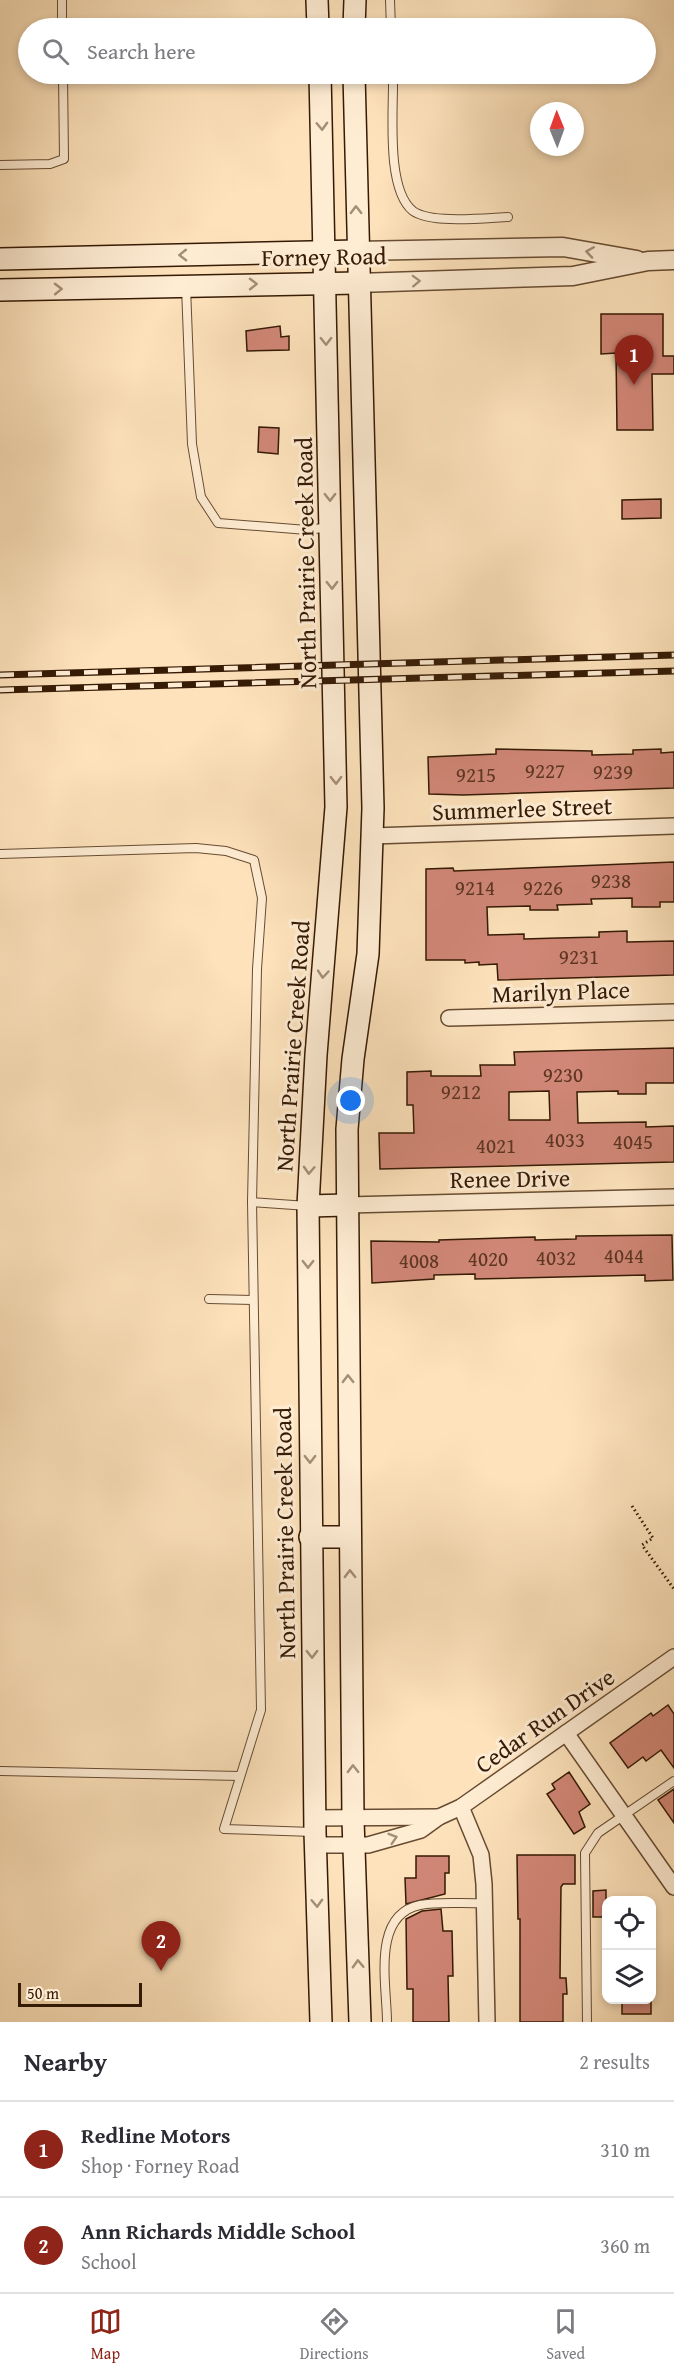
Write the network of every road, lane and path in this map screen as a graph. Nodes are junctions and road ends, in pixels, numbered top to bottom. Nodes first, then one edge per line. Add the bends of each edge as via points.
1 (62, 0) edge
2 (317, 0) edge
3 (354, 0) edge
4 (390, 0) edge
5 (62, 18) edge
6 (318, 18) edge
7 (354, 18) edge
8 (391, 18) edge
9 (63, 84) edge
10 (320, 84) edge
11 (354, 84) edge
12 (393, 84) edge
13 (0, 165) edge
14 (508, 217) dead end
15 (325, 252) junction
16 (0, 259) edge
17 (674, 260) edge
18 (648, 261) junction
19 (357, 267) junction
20 (325, 283) junction
21 (186, 286) junction
22 (0, 290) edge
23 (365, 525) junction
24 (331, 526) junction
25 (674, 826) edge
26 (372, 836) junction
27 (0, 854) edge
28 (674, 1012) edge
29 (449, 1018) dead end
30 (674, 1197) edge
31 (252, 1202) junction
32 (347, 1205) junction
33 (308, 1206) junction
34 (209, 1299) dead end
35 (254, 1300) junction
36 (632, 1506) dead end
37 (310, 1537) junction
38 (350, 1537) junction
39 (674, 1589) edge
40 (674, 1657) edge
41 (566, 1734) junction
42 (0, 1771) edge
43 (240, 1776) junction
44 (674, 1781) edge
45 (461, 1807) junction
46 (624, 1815) junction
47 (439, 1817) junction
48 (353, 1820) junction
49 (315, 1832) junction
50 (355, 1846) junction
51 (674, 1887) edge
52 (485, 1903) junction
53 (321, 2022) edge
54 (360, 2022) edge
55 (387, 2022) edge
56 (487, 2022) edge
57 (588, 2022) edge

1 - 5 lane
2 - 6 main road
3 - 7 main road
4 - 8 lane
9 - 13 lane via 64,159 50,164
10 -> 15 main road, North Prairie Creek Road
19 -> 11 main road
12 - 14 lane via 396,177 402,198 414,212 435,218
15 -> 16 main road, Forney Road
15 - 19 main road, Forney Road
15 - 20 main road, North Prairie Creek Road
17 - 18 street, Forney Road
19 -> 18 street, Forney Road via 573,276
18 -> 19 street, Forney Road via 563,247
19 - 20 main road, Forney Road
19 - 23 main road
21 -> 20 main road, Forney Road
20 -> 24 main road, North Prairie Creek Road
22 -> 21 main road, Forney Road
21 - 24 lane via 192,444 201,497 218,523 307,530
23 - 24 main road
23 - 26 main road
24 -> 33 main road, North Prairie Creek Road via 336,807
25 - 26 street, Summerlee Street
26 - 32 main road via 368,954 346,1129
27 - 31 lane via 196,848 226,851 254,860 262,898
28 - 29 street, Marilyn Place
30 - 32 street, Renee Drive
31 - 33 lane
31 - 35 lane
32 - 33 main road
38 -> 32 main road
33 -> 37 main road, North Prairie Creek Road
34 - 35 lane
35 - 43 lane via 261,1710
36 - 39 path via 653,1538 642,1545
37 - 38 main road
37 -> 49 main road, North Prairie Creek Road
48 -> 38 main road
40 - 41 street, Cedar Run Drive
41 - 45 street, Cedar Run Drive
41 - 46 street
42 - 43 lane
43 - 49 lane via 224,1829
44 - 46 lane
45 - 47 street, Cedar Run Drive
45 - 52 street via 481,1855
46 - 51 street
46 - 57 lane via 598,1833 585,1853
47 - 48 street
50 -> 47 street, Cedar Run Drive via 421,1830
48 - 49 street
48 - 50 main road
49 - 50 street, Cedar Run Drive
49 -> 53 main road, North Prairie Creek Road
54 -> 50 main road
52 - 55 lane via 420,1905 404,1911 392,1922 386,1936
52 - 56 street

